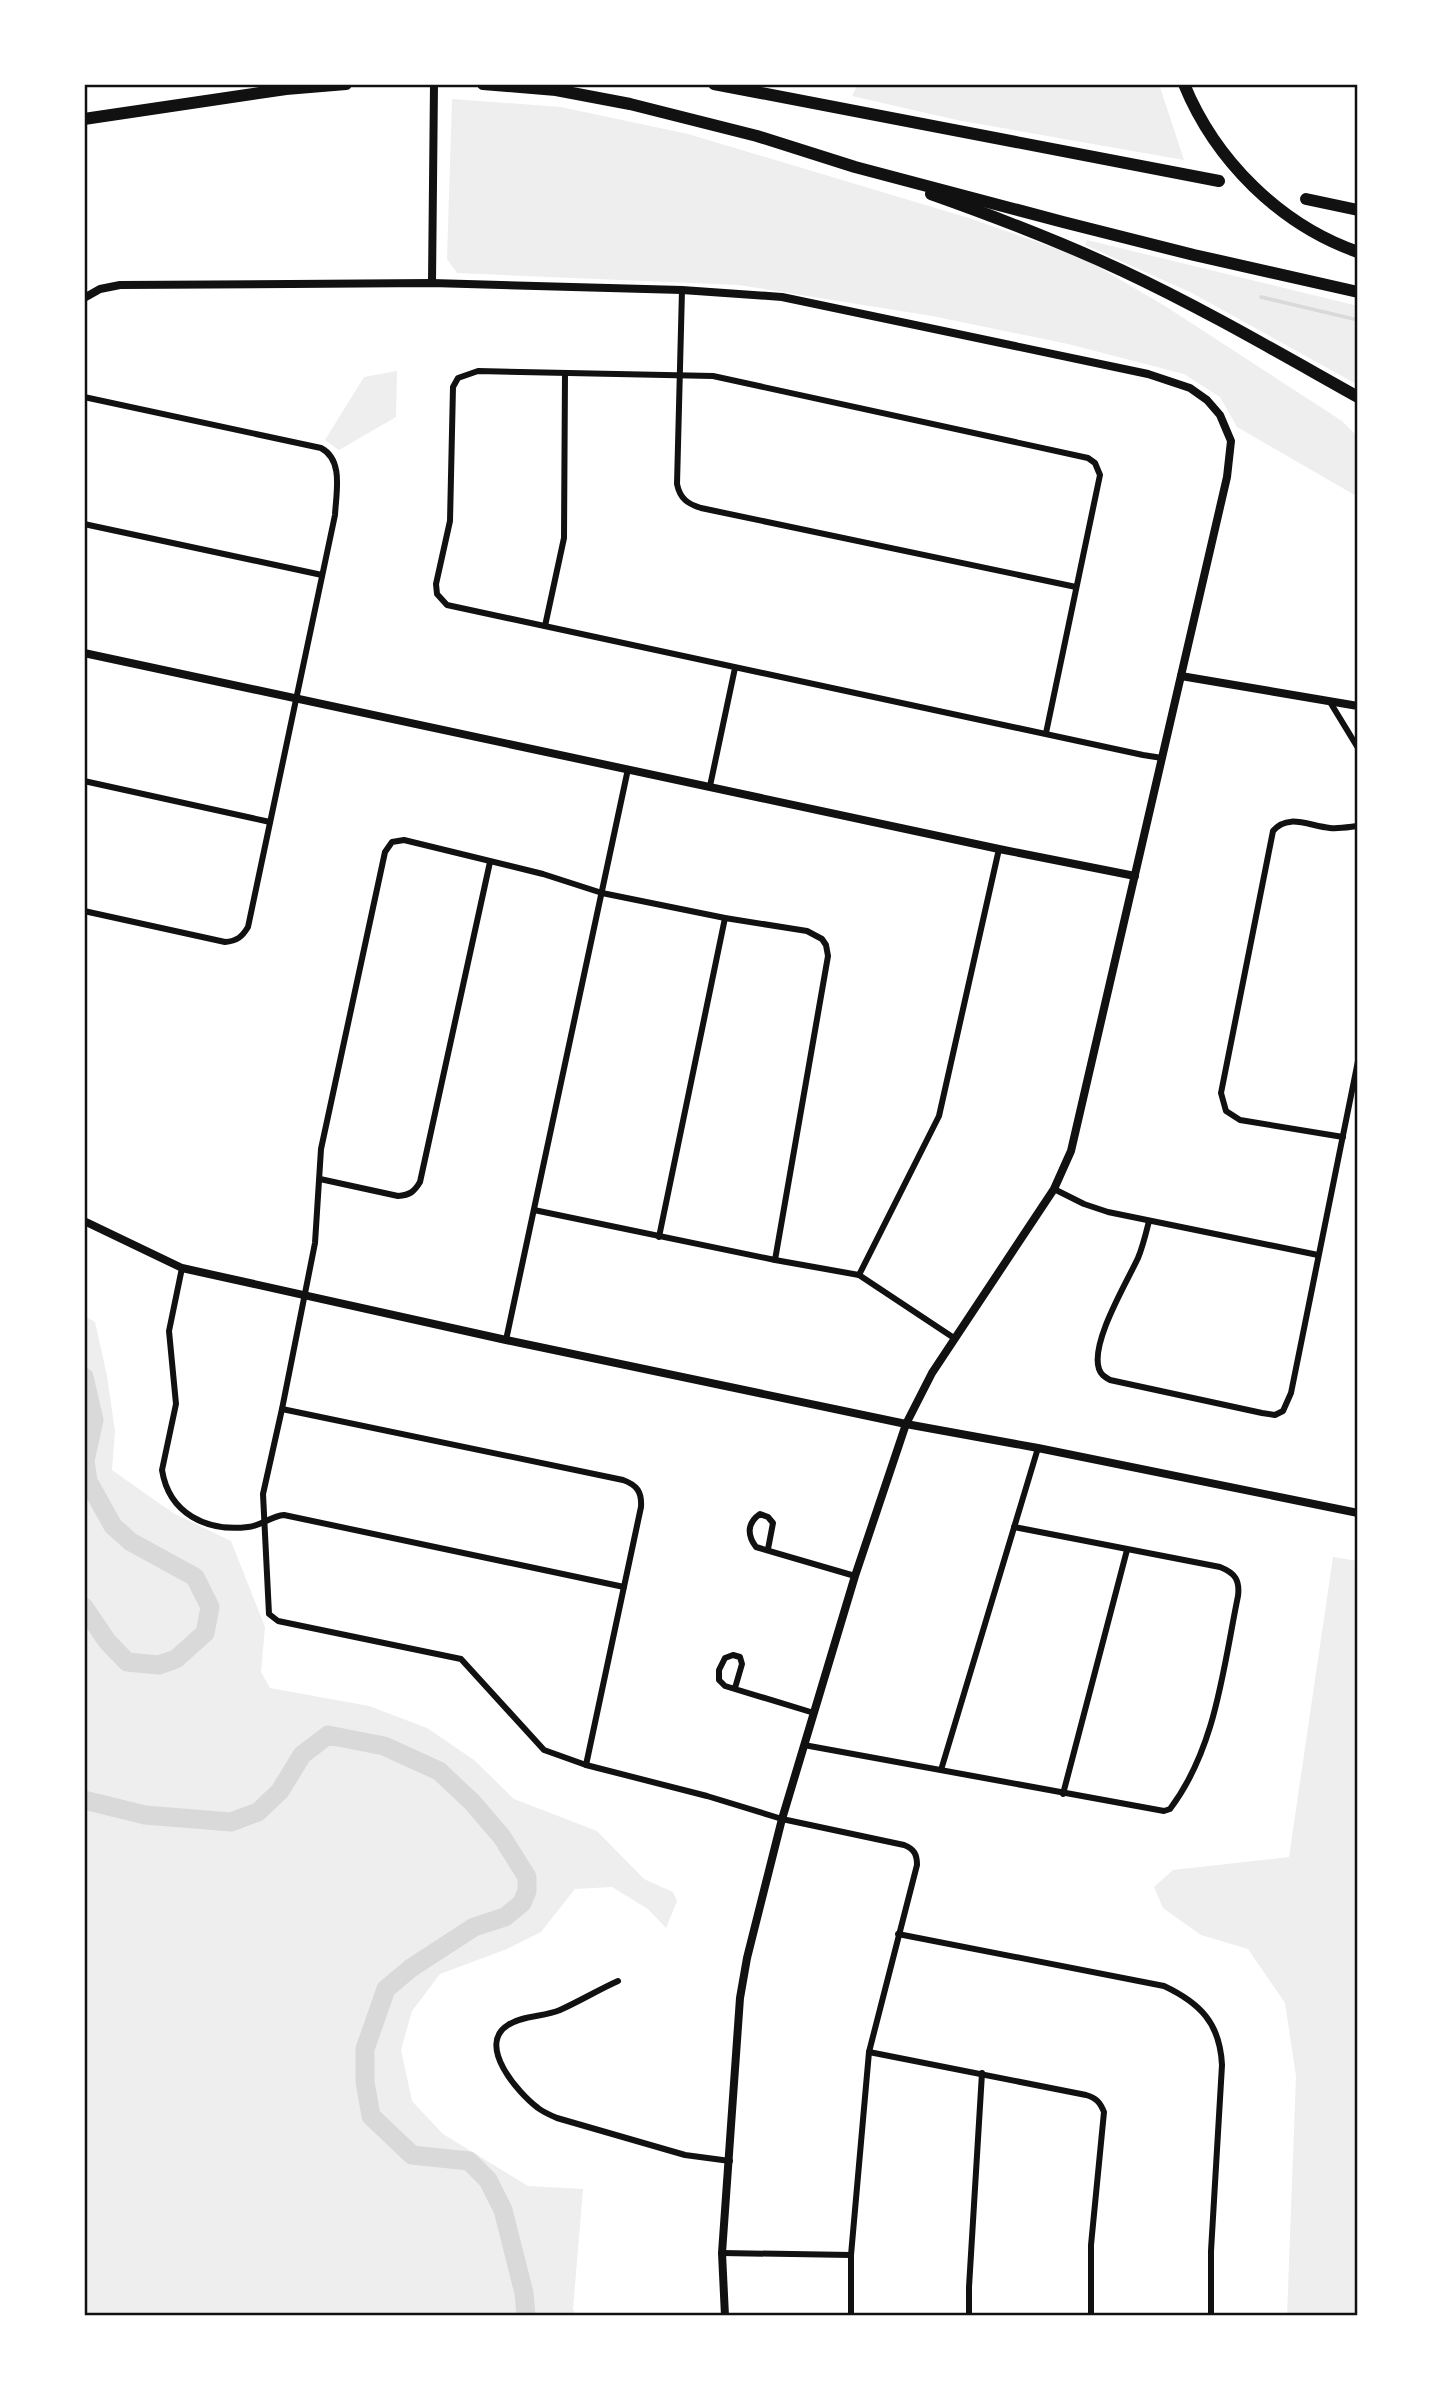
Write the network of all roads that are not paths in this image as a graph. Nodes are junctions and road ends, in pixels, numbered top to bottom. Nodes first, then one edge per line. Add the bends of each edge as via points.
1 (346, 84) edge
2 (434, 84) edge
3 (483, 84) edge
4 (714, 84) edge
5 (1184, 84) edge
6 (84, 119) edge
7 (855, 167) junction
8 (1219, 181) dead end
9 (1306, 199) dead end
10 (1358, 210) edge
11 (1358, 252) edge
12 (432, 283) junction
13 (681, 290) junction
14 (1358, 292) edge
15 (84, 298) edge
16 (565, 373) junction
17 (680, 377) junction
18 (84, 397) edge
19 (1358, 397) edge
20 (84, 524) edge
21 (323, 575) junction
22 (1076, 587) junction
23 (545, 626) junction
24 (84, 653) edge
25 (735, 668) junction
26 (1181, 676) junction
27 (295, 698) junction
28 (1330, 702) junction
29 (1358, 706) edge
30 (1046, 733) junction
31 (1358, 748) edge
32 (1161, 758) junction
33 (628, 769) junction
34 (84, 781) edge
35 (710, 786) junction
36 (270, 822) junction
37 (1358, 826) edge
38 (999, 849) junction
39 (490, 862) junction
40 (1135, 876) junction
41 (603, 893) junction
42 (84, 911) edge
43 (724, 918) junction
44 (1358, 1061) edge
45 (1343, 1137) junction
46 (320, 1179) junction
47 (1054, 1189) junction
48 (534, 1210) junction
49 (84, 1221) edge
50 (1149, 1221) junction
51 (659, 1237) junction
52 (1318, 1255) junction
53 (775, 1260) junction
54 (182, 1268) junction
55 (859, 1275) junction
56 (306, 1294) junction
57 (954, 1338) junction
58 (506, 1340) junction
59 (282, 1409) junction
60 (906, 1424) junction
61 (1038, 1448) junction
62 (1358, 1513) edge
63 (263, 1524) junction
64 (1014, 1527) junction
65 (768, 1549) junction
66 (1127, 1550) junction
67 (855, 1576) junction
68 (624, 1587) junction
69 (736, 1688) junction
70 (814, 1713) junction
71 (804, 1745) junction
72 (586, 1765) junction
73 (941, 1770) junction
74 (1063, 1794) junction
75 (782, 1819) junction
76 (898, 1934) junction
77 (618, 1981) dead end
78 (869, 2052) junction
79 (982, 2073) junction
80 (730, 2161) junction
81 (722, 2253) junction
82 (850, 2255) junction
83 (725, 2316) edge
84 (851, 2316) edge
85 (969, 2316) edge
86 (1091, 2316) edge
87 (1211, 2316) edge

1 - 6 highway
2 - 12 street
3 - 7 highway via 556,90 631,104
4 - 8 highway
5 - 11 highway via 1221,150 1263,196 1323,237
7 - 14 highway via 1194,255
7 - 19 highway via 996,216 1113,267
9 - 10 highway
12 - 13 street
12 - 15 street via 120,285
13 - 17 street
13 - 26 street via 782,297 853,310 1148,374 1190,388 1207,400 1220,415 1231,441 1227,477
16 - 17 street
16 - 23 street via 564,538
16 - 23 street via 478,371 458,379 453,387 451,507 436,584 437,594 447,605
17 - 22 street via 677,484 691,505
17 - 22 street via 713,376 1088,458 1100,475
18 - 21 street via 327,451 337,473 335,515
20 - 21 street
21 - 27 street
22 - 30 street
23 - 25 street
24 - 27 street
25 - 30 street
25 - 35 street
26 - 28 street
26 - 32 street
27 - 33 street
27 - 36 street
28 - 29 street
28 - 31 street
30 - 32 street
32 - 40 street
33 - 35 street
33 - 41 street
34 - 36 street
35 - 38 street
36 - 42 street via 248,927 235,941
37 - 45 street via 1332,828 1287,821 1272,831 1221,1093 1226,1111 1240,1120
38 - 40 street
38 - 55 street via 939,1116
39 - 41 street
39 - 46 street via 420,1182 415,1191 398,1196
39 - 46 street via 404,840 392,842 385,852 321,1149
40 - 47 street via 1071,1151
41 - 43 street
41 - 48 street
43 - 51 street
43 - 53 street via 807,931 822,939 828,956
44 - 45 street
45 - 52 street
46 - 56 street
47 - 50 street via 1084,1204
47 - 57 street
48 - 51 street
48 - 58 street
49 - 54 street
50 - 52 street
50 - 52 street via 1140,1254 1107,1322 1098,1359 1103,1376 1262,1413 1275,1415 1288,1404
51 - 53 street
53 - 55 street
54 - 56 street
54 - 63 street via 169,1331 176,1404 164,1480 185,1513 210,1526
55 - 57 street
56 - 58 street
56 - 59 street
57 - 60 street
58 - 60 street
59 - 63 street via 263,1494
59 - 68 street via 633,1483 642,1497
60 - 61 street
60 - 67 street
61 - 62 street
61 - 64 street
63 - 68 street via 284,1515
63 - 72 street via 269,1614 278,1621 461,1659 544,1750
64 - 66 street
64 - 73 street
65 - 65 street via 773,1523 760,1514 753,1519 750,1538 756,1547
65 - 67 street
66 - 74 street
66 - 74 street via 1220,1567 1237,1579 1240,1586 1211,1727 1202,1754 1170,1809
67 - 70 street
68 - 72 street
69 - 69 street via 742,1664 740,1657 733,1655 725,1658 719,1680
69 - 70 street
70 - 71 street
71 - 73 street
71 - 75 street
72 - 75 street
73 - 74 street
75 - 76 street via 904,1844 914,1850 917,1864
75 - 80 street via 740,1998
76 - 78 street
76 - 87 street via 1164,1986 1200,2009 1221,2047 1222,2065
77 - 80 street via 559,2011 509,2024 496,2040 496,2051 512,2082 539,2109 556,2118 685,2155
78 - 79 street
78 - 82 street
79 - 85 street
79 - 86 street via 1086,2095 1095,2098 1104,2112 1091,2245
80 - 81 street
81 - 82 street
81 - 83 street
82 - 84 street

